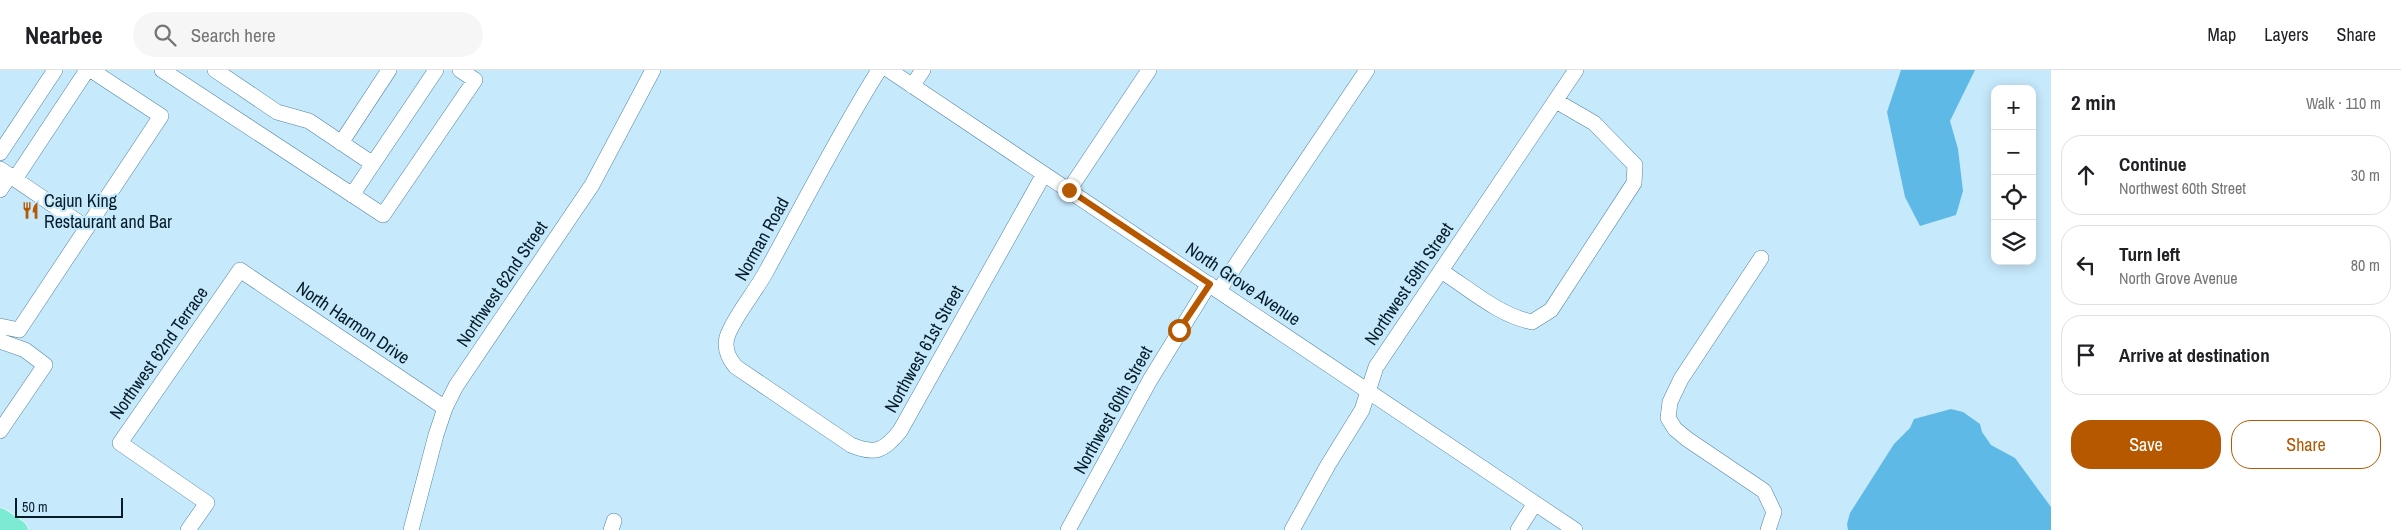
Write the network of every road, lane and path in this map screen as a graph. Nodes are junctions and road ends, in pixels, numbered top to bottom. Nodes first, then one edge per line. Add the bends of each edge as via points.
1 (55, 70) edge
2 (89, 70) edge
3 (162, 70) edge
4 (215, 70) edge
5 (389, 70) edge
6 (436, 70) edge
7 (460, 70) edge
8 (653, 70) edge
9 (879, 70) edge
10 (889, 70) edge
11 (923, 70) edge
12 (1149, 70) edge
13 (1367, 70) edge
14 (1576, 70) edge
15 (912, 86) junction
16 (1556, 101) junction
17 (341, 143) junction
18 (0, 153) edge
19 (372, 164) junction
20 (8, 174) edge
21 (1044, 174) junction
22 (0, 190) edge
23 (1069, 190) junction
24 (352, 195) junction
25 (87, 228) junction
26 (1761, 258) dead end
27 (240, 270) joint
28 (1441, 271) junction
29 (1214, 287) junction
30 (0, 326) edge
31 (0, 341) edge
32 (1368, 391) junction
33 (793, 406) joint
34 (445, 408) junction
35 (0, 431) edge
36 (1536, 503) junction
37 (0, 518) edge
38 (18, 530) edge
39 (188, 530) edge
40 (411, 530) edge
41 (1068, 530) edge
42 (1292, 530) edge
43 (1518, 530) edge
44 (1575, 530) edge
45 (1768, 530) edge

1 - 18 street
2 - 20 street
2 - 25 street via 161,116
3 - 24 street
4 - 17 street via 278,112 309,122
5 - 17 street
6 - 19 street
7 - 24 street via 475,80 383,215
8 - 34 street, Northwest 62nd Street via 592,185 456,386
9 - 33 street, Norman Road via 850,116 766,272 728,333 726,347 729,359 736,367
10 - 15 street, North Grove Avenue
11 - 15 street
12 - 23 street
13 - 29 street, Northwest 60th Street
14 - 16 street, Northwest 59th Street
15 - 21 street, North Grove Avenue
16 - 28 street, Northwest 59th Street
16 - 28 street via 1594,123 1634,165 1634,182 1574,277 1551,310 1532,322 1500,310
17 - 19 street
19 - 24 street
20 - 22 street
20 - 25 street
21 - 23 street, North Grove Avenue
21 - 33 street, Northwest 61st Street via 891,443 880,450 865,451
23 - 29 street, North Grove Avenue
25 - 30 street via 19,330
26 - 45 street via 1681,380 1670,402 1668,418 1687,439 1764,491 1774,512
27 - 34 street, North Harmon Drive
27 - 39 street, Northwest 62nd Terrace via 120,443 207,503
28 - 32 street, Northwest 59th Street via 1376,367
29 - 32 street, North Grove Avenue
29 - 41 street, Northwest 60th Street via 1150,380
31 - 35 street via 25,350 45,365
32 - 36 street, North Grove Avenue
32 - 42 street, Northwest 59th Street via 1362,410
34 - 40 street, Northwest 62nd Street
36 - 43 street
36 - 44 street, North Grove Avenue
37 - 38 main road

